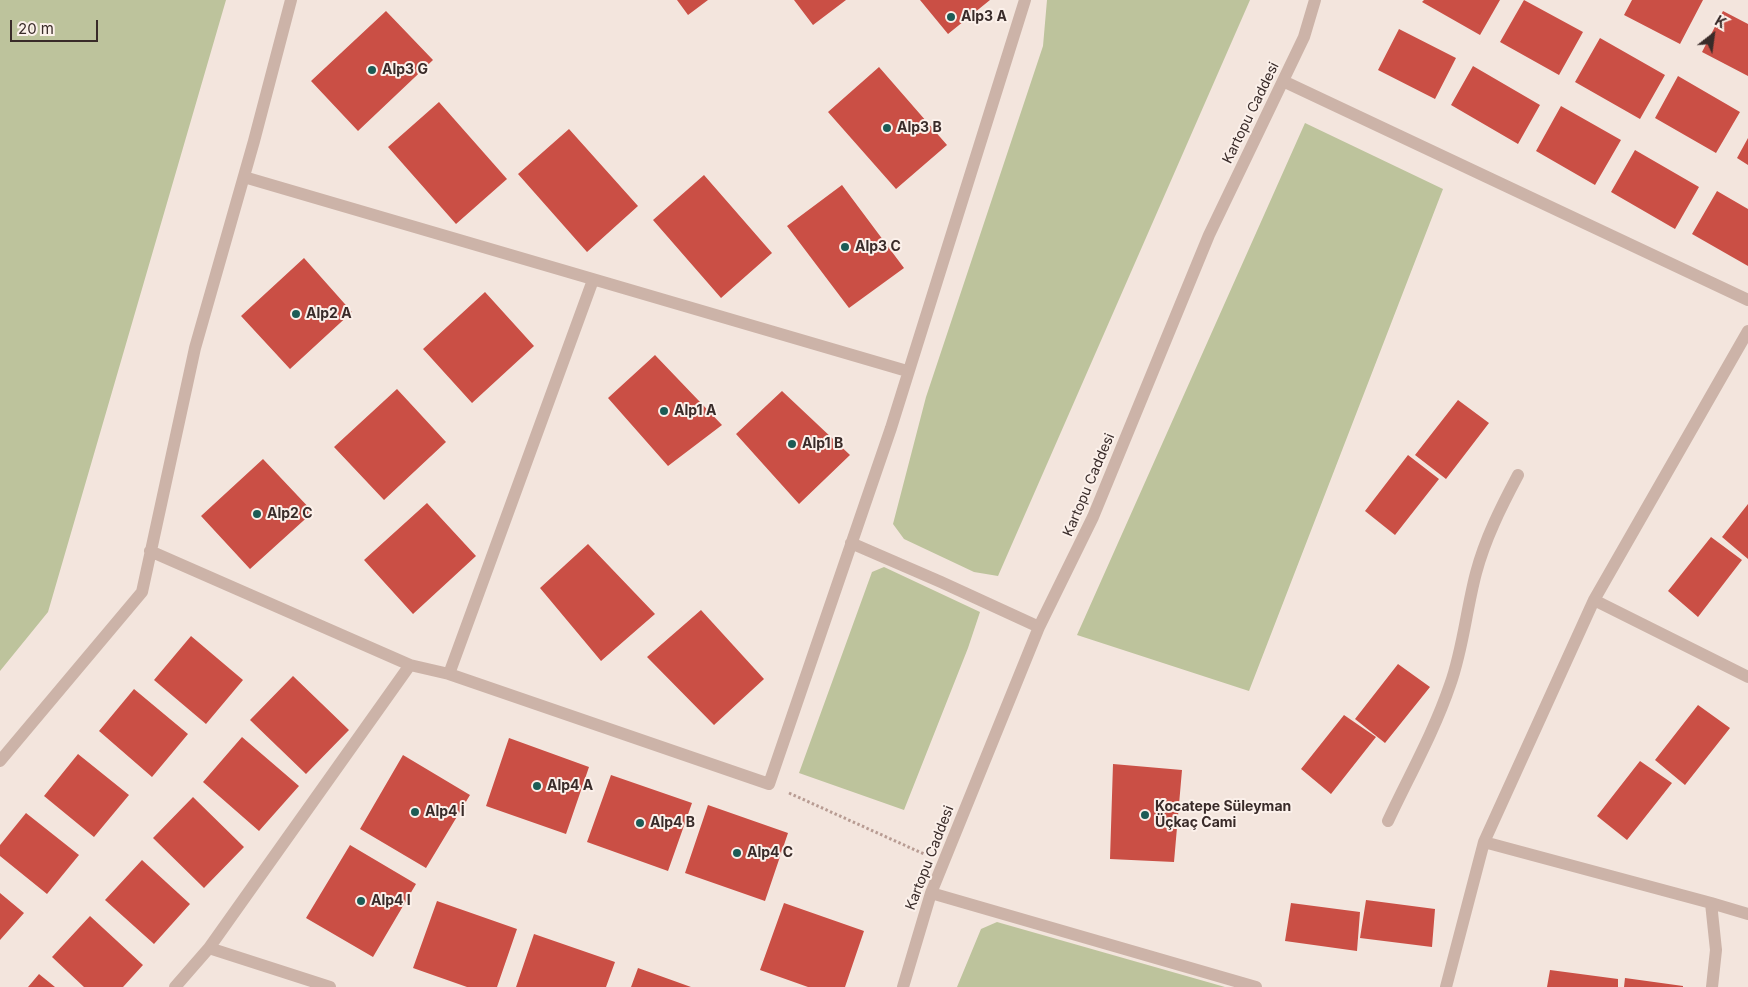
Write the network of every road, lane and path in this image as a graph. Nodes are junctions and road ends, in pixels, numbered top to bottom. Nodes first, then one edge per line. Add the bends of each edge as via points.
1 (292, 0) edge
2 (1025, 0) edge
3 (1315, 0) edge
4 (1283, 81) junction
5 (244, 177) junction
6 (593, 280) junction
7 (1748, 300) edge
8 (1748, 332) edge
9 (907, 371) junction
10 (1518, 475) dead end
11 (852, 543) junction
12 (150, 551) junction
13 (1594, 600) junction
14 (1039, 627) junction
15 (410, 665) junction
16 (449, 674) junction
17 (1748, 677) edge
18 (0, 762) edge
19 (769, 784) junction
20 (1388, 821) dead end
21 (1484, 842) junction
22 (943, 863) junction
23 (931, 893) junction
24 (1712, 903) junction
25 (1748, 914) edge
26 (209, 948) junction
27 (175, 987) edge
28 (330, 987) edge
29 (903, 987) edge
30 (1256, 987) edge
31 (1446, 987) edge
32 (1712, 987) edge

1 - 5 street
2 - 9 street
3 - 4 street, Kartopu Caddesi via 1304,37
4 - 7 street
4 - 14 street, Kartopu Caddesi via 1209,235 1093,517
5 - 6 street
5 - 12 street via 195,348
6 - 9 street
6 - 16 street
8 - 13 street
9 - 11 street
10 - 20 street via 1486,542 1474,580 1458,658 1441,710
11 - 14 street
11 - 19 street
12 - 15 street
12 - 18 street via 142,592
13 - 17 street
13 - 21 street
14 - 22 street, Kartopu Caddesi
15 - 16 street
15 - 26 street
16 - 19 street
19 - 22 path
21 - 24 street
21 - 31 street
22 - 23 street, Kartopu Caddesi
23 - 29 street, Kartopu Caddesi
23 - 30 street
24 - 25 street
24 - 32 street via 1716,950
26 - 27 street
26 - 28 street

